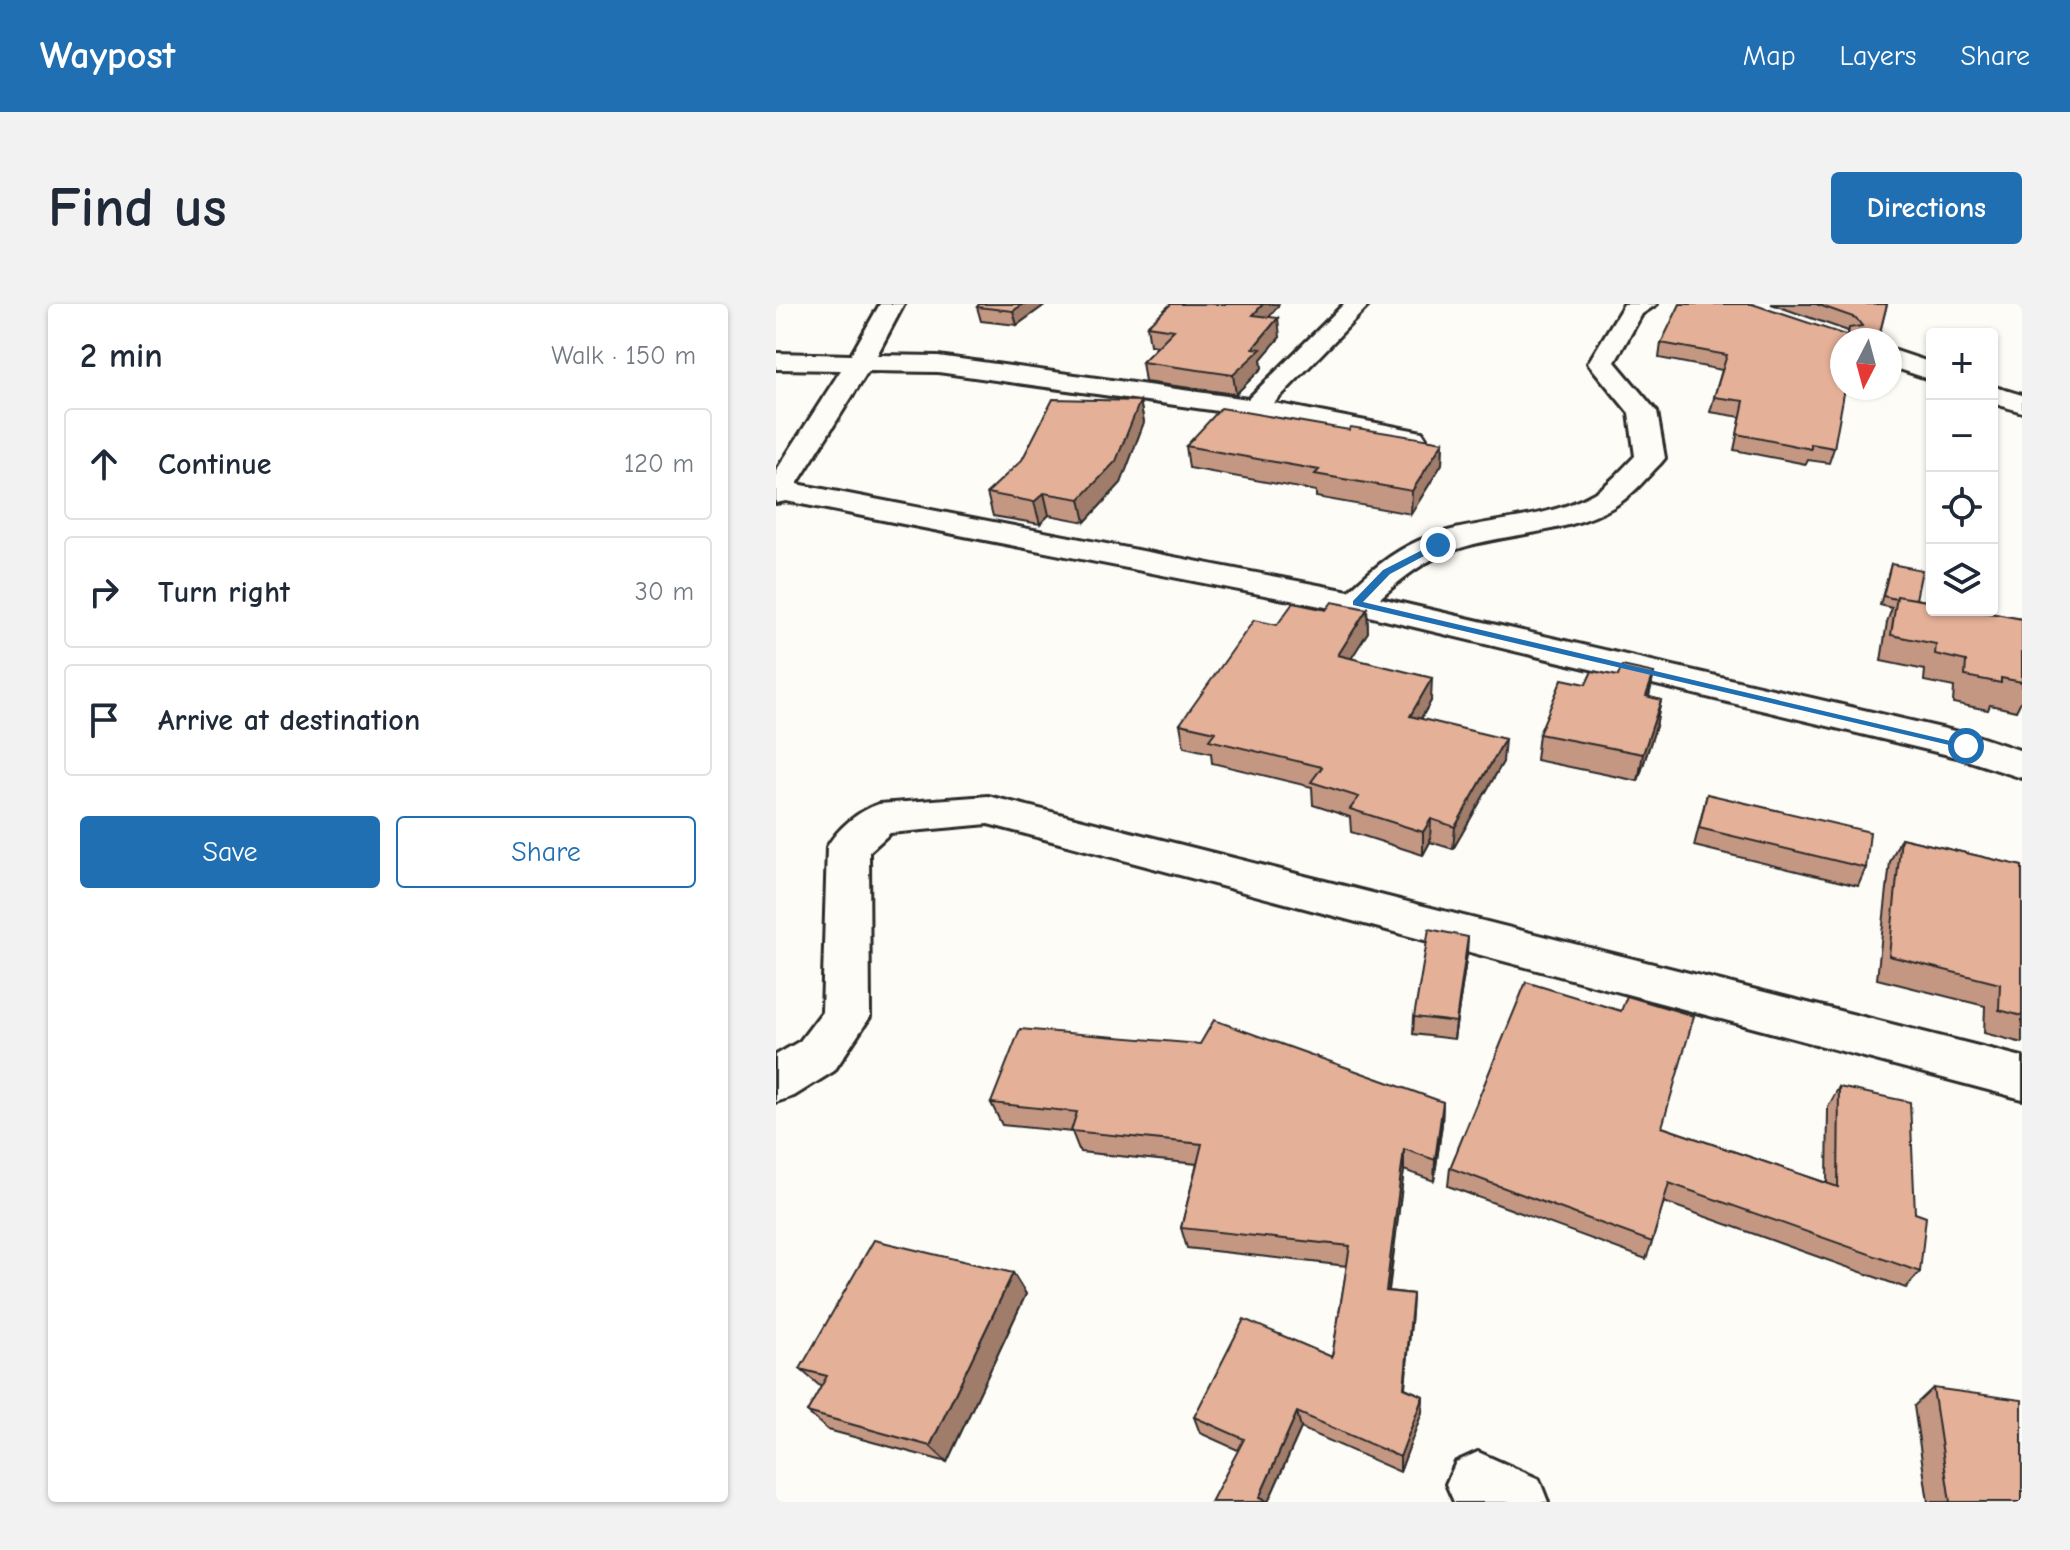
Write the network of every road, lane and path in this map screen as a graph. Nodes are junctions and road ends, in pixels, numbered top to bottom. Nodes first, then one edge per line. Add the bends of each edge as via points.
1 (892, 304) edge
2 (1358, 304) edge
3 (1645, 304) edge
4 (861, 360) junction
5 (776, 361) edge
6 (1902, 361) edge
7 (1926, 370) edge
8 (1998, 396) edge
9 (2022, 404) edge
10 (1254, 408) junction
11 (1416, 439) edge
12 (777, 492) edge
13 (1356, 603) junction
14 (2022, 765) edge
15 (2022, 1078) edge
16 (776, 1081) edge

1 - 4 street
2 - 10 street
3 - 13 street via 1633,309 1601,363 1643,412 1650,458 1606,498 1551,521 1438,545 1386,572
4 - 5 street
4 - 10 street via 938,364
4 - 12 street
6 - 7 street
8 - 9 street
10 - 11 street
12 - 13 street
13 - 14 street via 1966,746
15 - 16 street via 988,810 879,819 848,847 846,1017 817,1056

